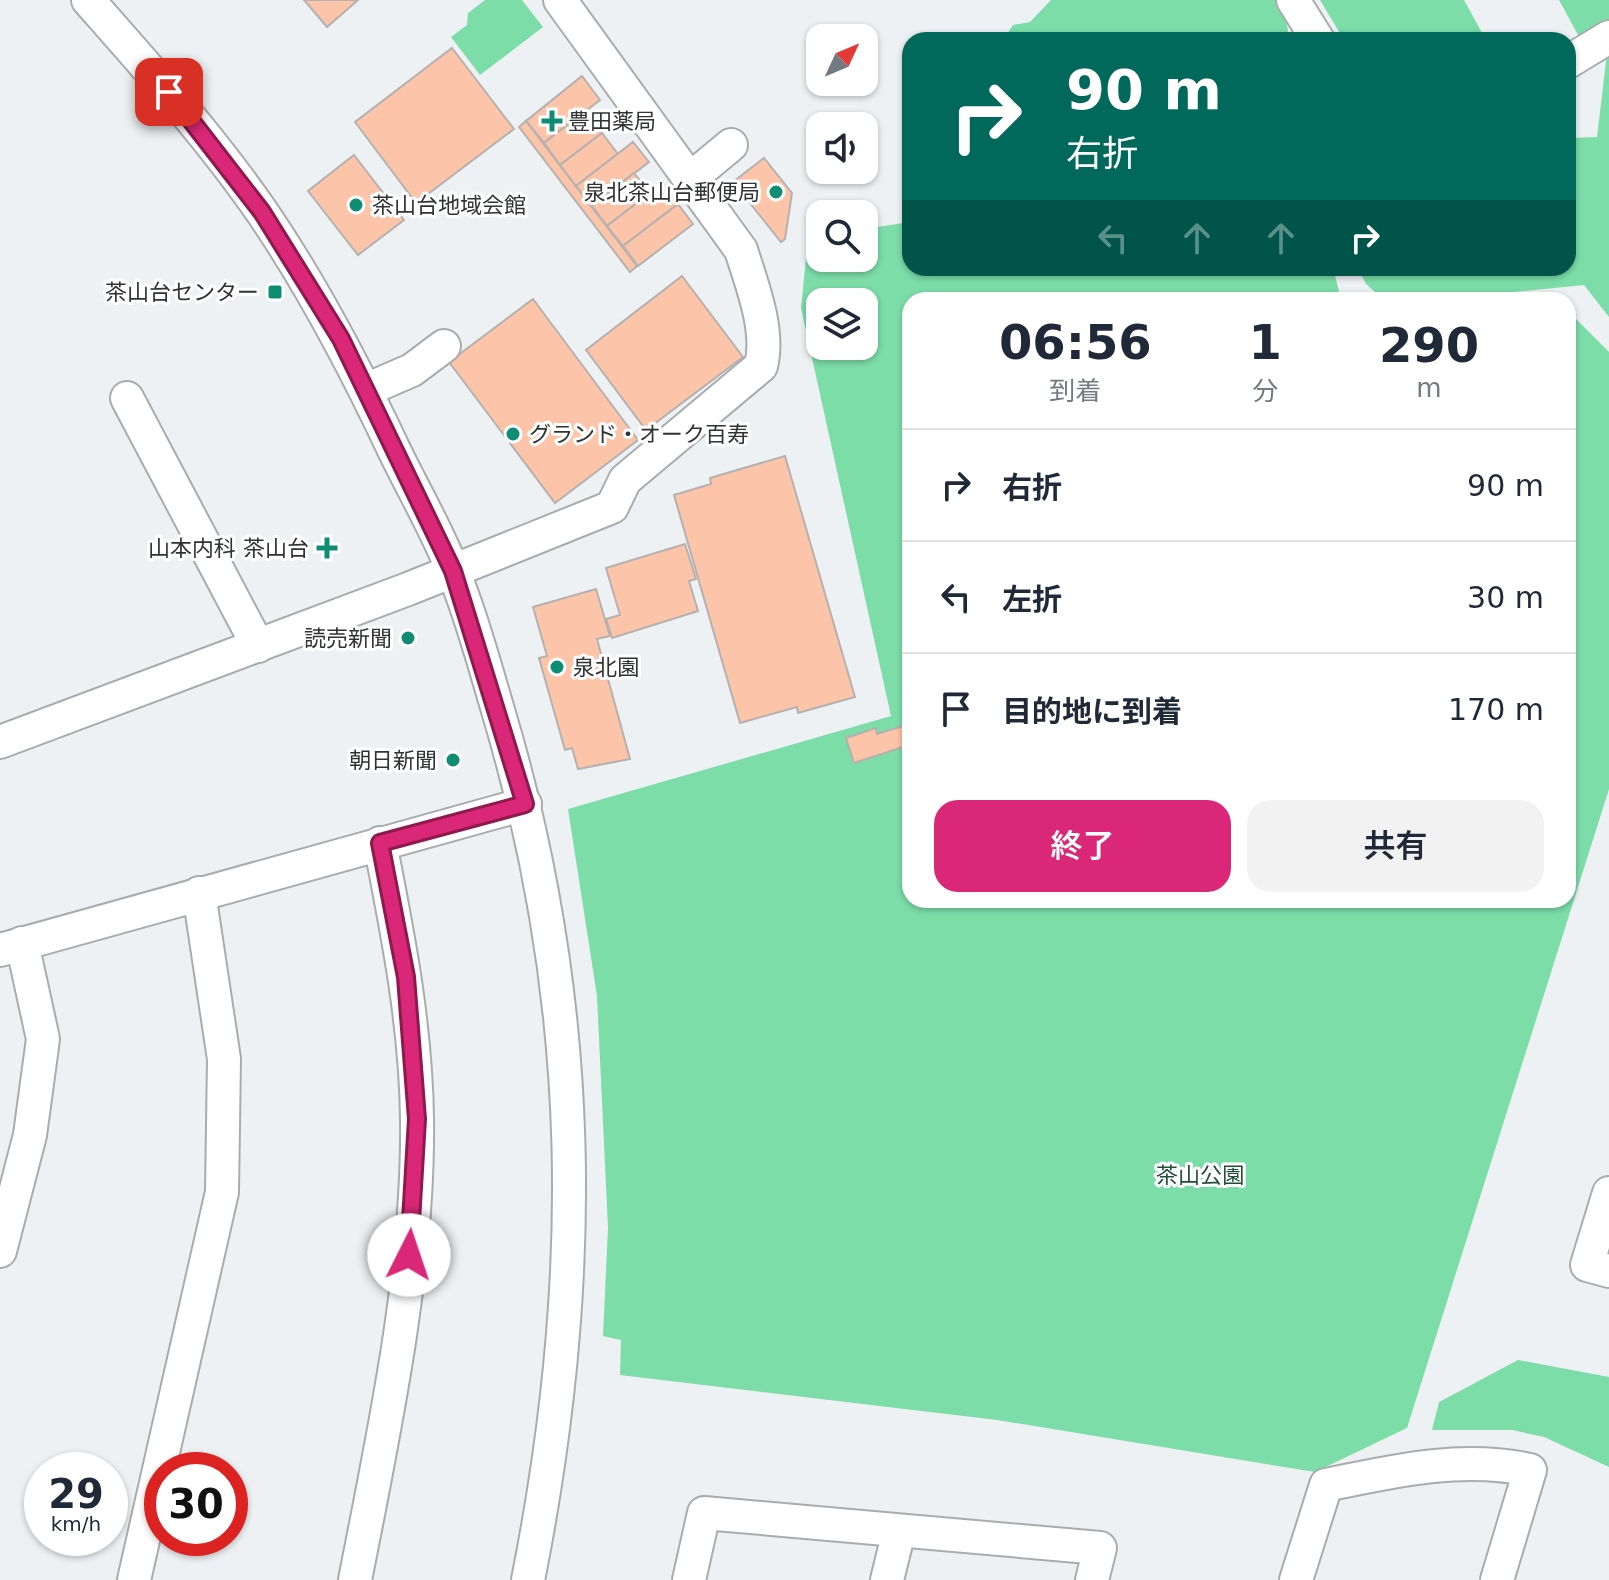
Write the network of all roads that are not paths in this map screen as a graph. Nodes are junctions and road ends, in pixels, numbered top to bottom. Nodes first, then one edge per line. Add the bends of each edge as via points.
1 (88, 0) edge
2 (560, 0) edge
3 (1293, 0) edge
4 (1313, 32) edge
5 (1609, 37) edge
6 (1576, 58) edge
7 (731, 145) dead end
8 (690, 179) junction
9 (444, 346) dead end
10 (366, 390) junction
11 (127, 398) dead end
12 (453, 571) junction
13 (258, 646) junction
14 (0, 742) edge
15 (525, 804) junction
16 (380, 843) junction
17 (199, 893) junction
18 (11, 946) edge
19 (1609, 1193) edge
20 (0, 1251) edge
21 (1609, 1271) edge
22 (899, 1531) junction
23 (134, 1580) edge
24 (355, 1580) edge
25 (528, 1580) edge
26 (689, 1580) edge
27 (887, 1580) edge
28 (1092, 1580) edge
29 (1296, 1580) edge
30 (1497, 1580) edge

1 - 10 street via 169,92 262,212 341,339
2 - 8 street
3 - 4 street
5 - 6 street
7 - 8 street
8 - 12 street via 741,250 765,351 761,366 625,480 612,507
9 - 10 street via 412,370
10 - 12 street
11 - 13 street
12 - 13 street
12 - 15 street
13 - 14 street
15 - 16 street
15 - 25 street via 557,970 569,1091 571,1227 563,1357
16 - 17 street
16 - 24 street via 406,977 417,1119 407,1282
17 - 18 street
17 - 23 street via 224,1059 222,1192
18 - 20 street via 43,1039 30,1135
19 - 21 street via 1587,1265
22 - 26 street via 704,1513
22 - 27 street
22 - 28 street via 1100,1548
29 - 30 street via 1326,1485 1408,1468 1493,1463 1530,1470

